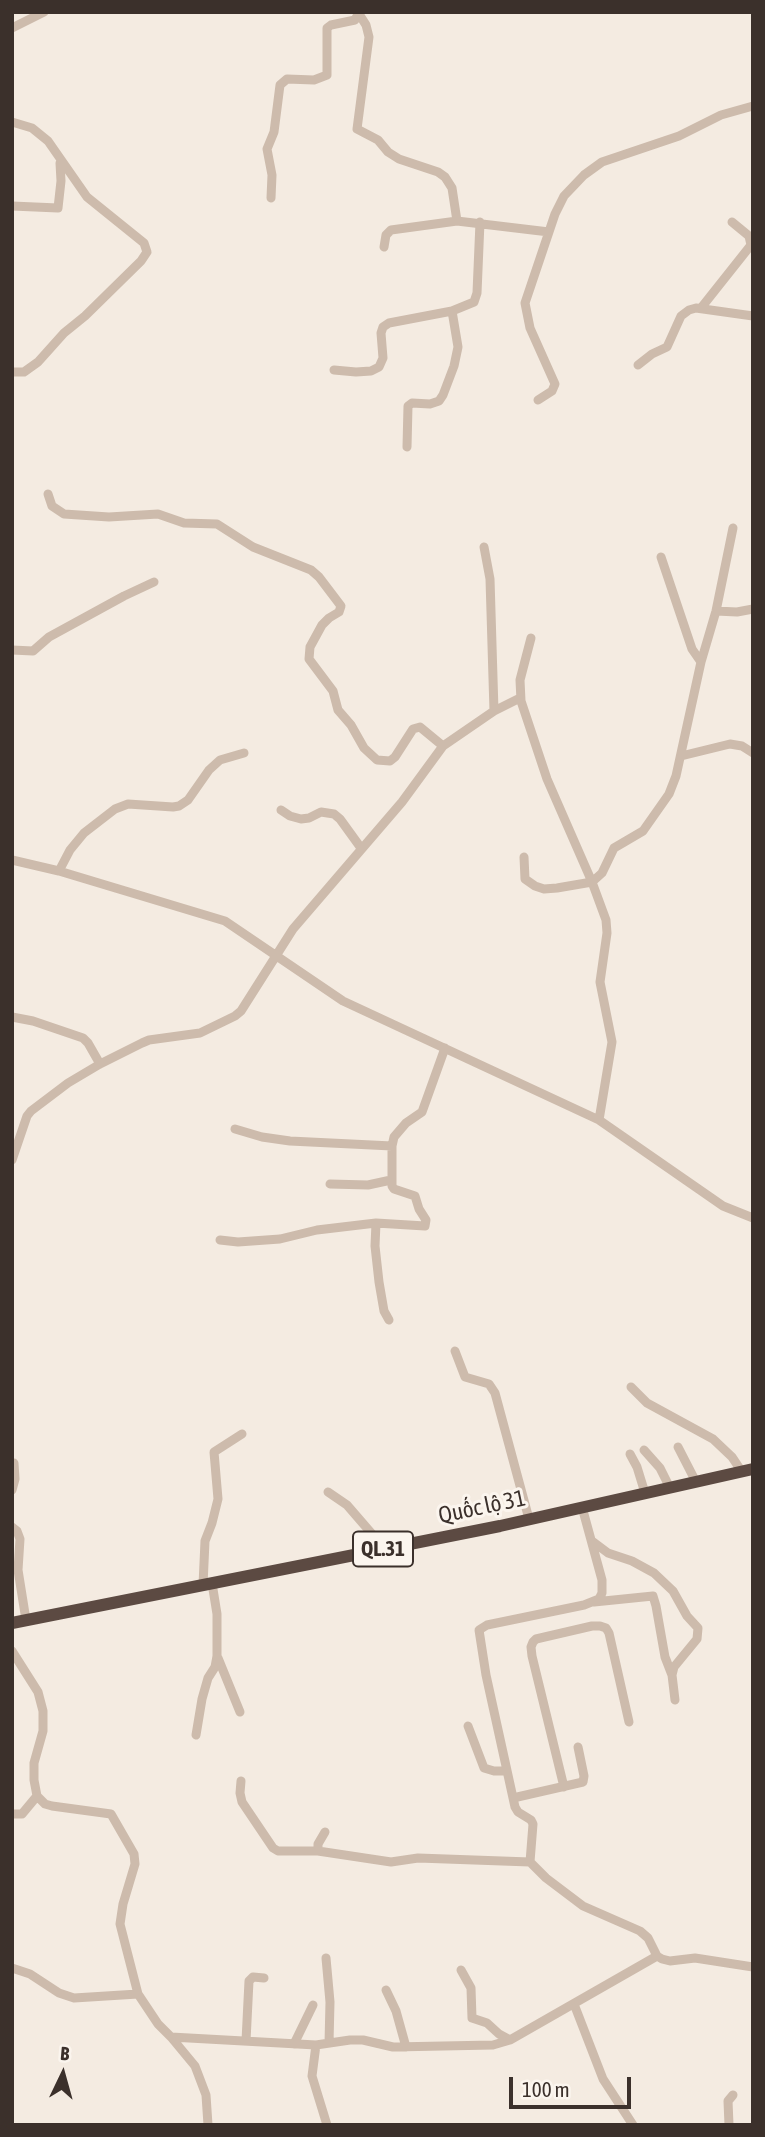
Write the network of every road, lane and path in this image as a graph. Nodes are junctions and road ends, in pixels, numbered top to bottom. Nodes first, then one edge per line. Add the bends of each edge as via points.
1 (44, 12) edge
2 (359, 13) edge
3 (12, 28) edge
4 (753, 106) edge
5 (12, 122) edge
6 (59, 158) junction
7 (271, 198) dead end
8 (12, 206) edge
9 (457, 220) junction
10 (480, 222) junction
11 (732, 222) dead end
12 (549, 232) junction
13 (384, 247) dead end
14 (701, 309) junction
15 (452, 311) junction
16 (753, 316) edge
17 (638, 365) dead end
18 (334, 370) dead end
19 (12, 372) edge
20 (538, 400) dead end
21 (407, 447) dead end
22 (48, 494) dead end
23 (733, 527) dead end
24 (484, 547) dead end
25 (661, 557) dead end
26 (154, 582) dead end
27 (753, 609) edge
28 (716, 611) junction
29 (531, 638) dead end
30 (12, 650) edge
31 (701, 662) junction
32 (520, 698) junction
33 (494, 711) junction
34 (443, 746) junction
35 (244, 753) dead end
36 (752, 753) edge
37 (681, 756) junction
38 (281, 810) dead end
39 (361, 848) junction
40 (524, 857) dead end
41 (12, 860) edge
42 (59, 871) junction
43 (592, 882) junction
44 (275, 956) junction
45 (12, 1017) edge
46 (445, 1048) junction
47 (100, 1064) junction
48 (599, 1120) junction
49 (235, 1129) dead end
50 (392, 1146) junction
51 (12, 1160) edge
52 (391, 1180) junction
53 (330, 1184) dead end
54 (753, 1218) edge
55 (376, 1223) junction
56 (220, 1240) dead end
57 (389, 1320) dead end
58 (455, 1351) dead end
59 (631, 1387) dead end
60 (242, 1434) dead end
61 (678, 1447) dead end
62 (644, 1450) dead end
63 (630, 1454) dead end
64 (13, 1464) edge
65 (747, 1471) edge
66 (696, 1482) junction
67 (670, 1488) junction
68 (12, 1490) edge
69 (328, 1492) dead end
70 (645, 1493) junction
71 (582, 1507) junction
72 (528, 1519) junction
73 (12, 1527) edge
74 (592, 1541) junction
75 (385, 1549) junction
76 (206, 1582) junction
77 (593, 1602) junction
78 (26, 1620) junction
79 (12, 1623) edge
80 (12, 1651) edge
81 (217, 1656) junction
82 (672, 1675) junction
83 (675, 1700) dead end
84 (240, 1712) dead end
85 (629, 1722) dead end
86 (468, 1726) dead end
87 (196, 1735) dead end
88 (578, 1747) dead end
89 (506, 1771) junction
90 (241, 1781) dead end
91 (564, 1787) junction
92 (37, 1796) junction
93 (513, 1798) junction
94 (12, 1814) edge
95 (325, 1832) dead end
96 (318, 1851) junction
97 (530, 1861) junction
98 (657, 1956) junction
99 (326, 1958) dead end
100 (753, 1966) edge
101 (12, 1968) edge
102 (461, 1970) dead end
103 (264, 1978) dead end
104 (386, 1990) dead end
105 (138, 1994) junction
106 (574, 2004) junction
107 (313, 2005) dead end
108 (172, 2037) junction
109 (510, 2040) junction
110 (246, 2041) junction
111 (329, 2043) junction
112 (294, 2044) junction
113 (316, 2045) junction
114 (406, 2047) junction
115 (733, 2095) dead end
116 (208, 2125) edge
117 (327, 2125) edge
118 (633, 2125) edge
119 (729, 2125) edge

1 - 3 street
2 - 7 street via 352,22 327,28 327,75 314,80 287,79 280,85 267,149
2 - 9 street via 369,37 357,130 378,140 399,159 445,177 452,188
4 - 12 street via 596,166 564,197
5 - 6 street via 40,133
6 - 8 street via 58,208
6 - 19 street via 87,197 144,243 147,252 38,362 24,372
9 - 10 street
9 - 13 street via 391,230
10 - 12 street
10 - 15 street via 477,297
11 - 14 street via 751,244
12 - 20 street via 524,306 555,381 552,391
14 - 16 street
14 - 17 street via 685,312 667,347
15 - 18 street via 386,325 381,333 383,361 375,369
15 - 21 street via 458,347 454,366 439,401 408,406
22 - 34 street via 52,506 64,514 158,514 191,524 217,524 253,547 311,570 341,607 322,625 309,659 333,691 338,710 364,748 377,760 390,761 419,727
23 - 28 street
24 - 33 street via 490,579
25 - 31 street via 692,649
26 - 30 street via 49,637 33,651
27 - 28 street
28 - 31 street
29 - 32 street
31 - 37 street
32 - 33 street
32 - 43 street via 547,779
33 - 34 street
34 - 39 street
35 - 42 street via 220,760 179,806 128,804 115,808 83,833
36 - 37 street via 730,744
37 - 43 street via 672,789 648,824 614,848 602,873
38 - 39 street via 301,819 321,812 334,814
39 - 44 street
40 - 43 street via 525,879 535,886 544,889
41 - 42 street
42 - 44 street via 225,921
43 - 48 street via 607,927 600,982 612,1042
44 - 46 street via 343,1001
44 - 47 street via 235,1016 200,1033 149,1040
45 - 47 street via 83,1038
46 - 48 street
46 - 50 street via 422,1112 406,1123
47 - 51 street via 31,1111
48 - 54 street via 723,1206
49 - 50 street via 290,1141
50 - 52 street
52 - 53 street
52 - 55 street via 394,1189 415,1196 427,1225
55 - 56 street via 280,1239
55 - 57 street via 379,1282
58 - 72 street via 465,1377 489,1384 495,1393
59 - 65 street via 647,1403 713,1439
60 - 76 street via 214,1452 218,1499 205,1541
61 - 66 street
62 - 67 street
63 - 70 street
64 - 68 street
65 - 66 highway, Quốc lộ 31 / QL.31
66 - 67 highway, Quốc lộ 31 / QL.31
67 - 70 highway, Quốc lộ 31 / QL.31
69 - 75 street via 347,1505
70 - 71 highway, Quốc lộ 31 / QL.31
71 - 72 highway, Quốc lộ 31 / QL.31
71 - 74 street
72 - 75 highway, Quốc lộ 31 / QL.31
73 - 78 street via 20,1539 18,1570
74 - 77 street via 602,1580 602,1593
74 - 82 street via 659,1577 698,1628 697,1639
75 - 76 highway, Quốc lộ 31 / QL.31
76 - 78 highway, Quốc lộ 31 / QL.31
76 - 81 street via 217,1614
77 - 82 street via 653,1596
77 - 89 street via 479,1630
78 - 79 highway, Quốc lộ 31 / QL.31
80 - 92 street via 34,1684 43,1710 43,1731 34,1763
81 - 84 street
81 - 87 street
82 - 83 street
85 - 91 street via 606,1628 592,1626 533,1642 532,1656
86 - 89 street via 484,1768
88 - 91 street via 583,1782
89 - 93 street
90 - 96 street via 242,1802 272,1847 288,1852
91 - 93 street
92 - 94 street via 22,1814
92 - 105 street via 52,1806 111,1814 134,1854 120,1924
93 - 97 street via 517,1812 533,1824
95 - 96 street
96 - 97 street via 391,1862 418,1858
97 - 98 street via 583,1906 640,1931
98 - 100 street via 670,1961 695,1958
98 - 106 street
99 - 111 street
101 - 105 street via 74,1998
102 - 109 street via 471,1988 472,2018
103 - 110 street via 249,1980
104 - 114 street
105 - 108 street
106 - 109 street
106 - 118 street via 603,2079
107 - 112 street
108 - 110 street
108 - 116 street via 201,2080
109 - 114 street via 493,2045
110 - 112 street
111 - 113 street
111 - 114 street via 363,2040
112 - 113 street
113 - 117 street via 312,2076
115 - 119 street via 728,2101

